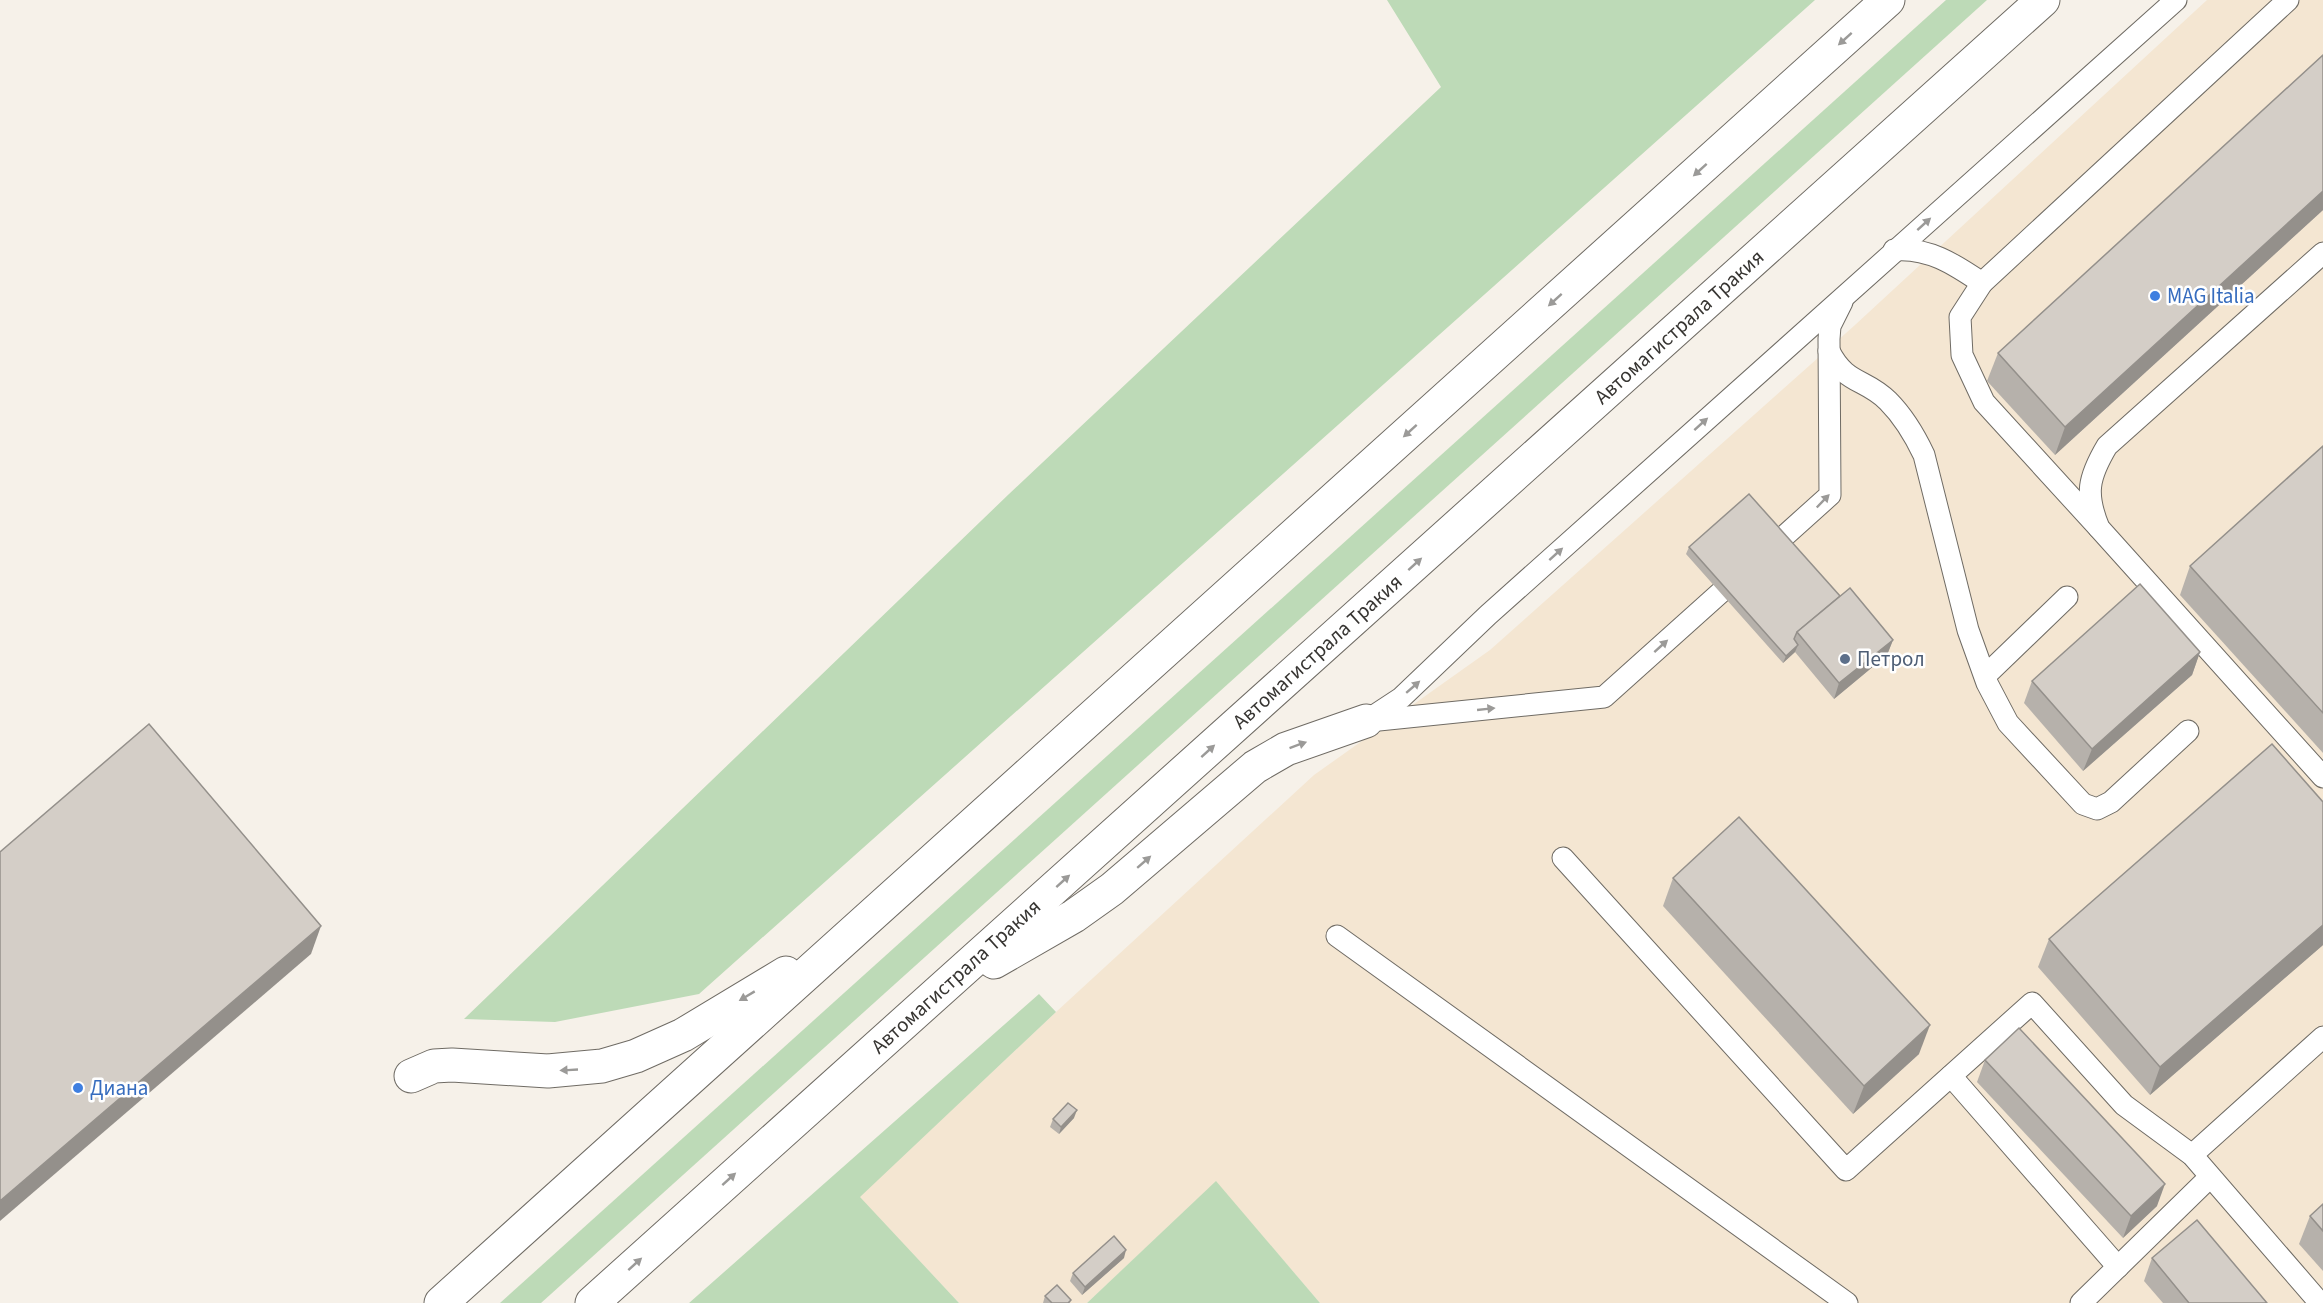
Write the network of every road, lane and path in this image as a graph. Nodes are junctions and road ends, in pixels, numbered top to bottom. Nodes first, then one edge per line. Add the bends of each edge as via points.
1 (1888, 0) edge
2 (2043, 0) edge
3 (2176, 0) edge
4 (2288, 0) edge
5 (1894, 250) junction
6 (2323, 253) edge
7 (1982, 283) junction
8 (1850, 289) junction
9 (1829, 351) junction
10 (2099, 528) junction
11 (1780, 540) edge
12 (1720, 593) edge
13 (2067, 597) dead end
14 (1985, 676) junction
15 (1366, 721) junction
16 (2188, 731) dead end
17 (2323, 777) edge
18 (1563, 858) dead end
19 (852, 934) junction
20 (1337, 936) dead end
21 (936, 995) junction
22 (2323, 1037) edge
23 (411, 1076) dead end
24 (1951, 1076) junction
25 (2192, 1155) junction
26 (2210, 1177) junction
27 (2118, 1267) junction
28 (441, 1303) edge
29 (592, 1303) edge
30 (1847, 1303) edge
31 (2081, 1303) edge
32 (2320, 1303) edge

1 -> 19 highway
21 -> 2 highway, Автомагистрала Тракия
5 -> 3 lane
4 - 7 lane
5 - 7 lane via 1915,248 1959,266
5 - 8 lane
6 - 10 lane via 2107,447 2089,487 2091,508
7 - 10 lane via 1960,317 1962,355 1984,402
8 - 9 lane via 1830,326
15 -> 8 lane via 1409,692 1488,615
11 -> 9 lane via 1830,495
9 - 14 lane via 1837,367 1849,378 1888,400 1916,436 1968,630
10 - 17 lane
15 -> 12 lane via 1604,697
13 - 14 lane
14 - 16 lane via 2008,723 2083,804 2097,809 2111,802
21 -> 15 highway via 1074,916 1112,889 1255,767 1286,749
18 - 24 lane via 1846,1170
19 -> 23 highway via 683,1035 636,1056 575,1070 452,1065 434,1066
19 - 28 highway
20 - 30 lane
29 -> 21 highway, Автомагистрала Тракия
22 - 25 lane
24 - 25 lane via 2032,1003 2124,1105
24 - 27 lane
25 - 26 lane
26 - 27 lane
26 - 32 lane
27 - 31 lane

